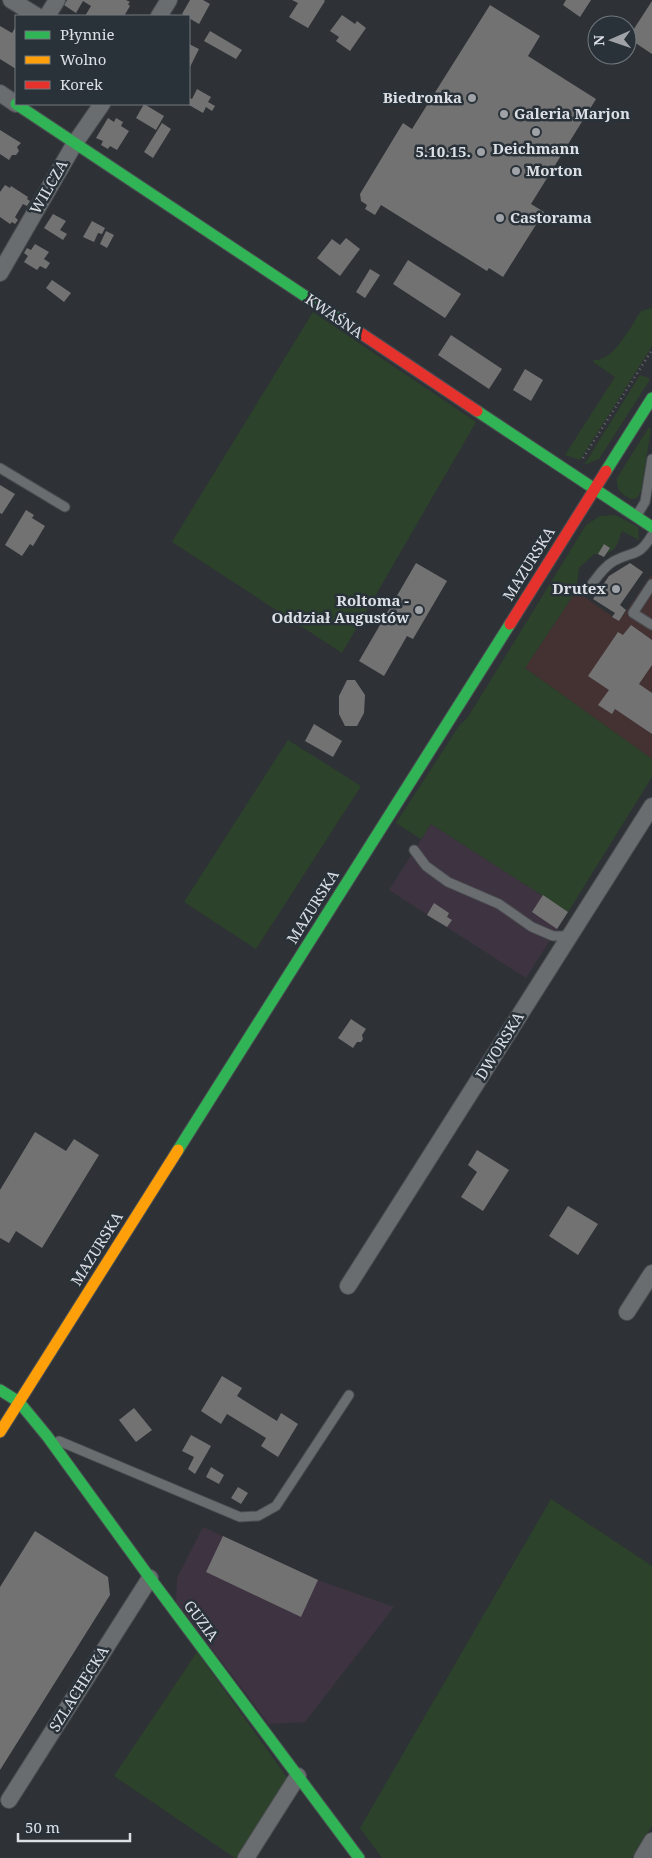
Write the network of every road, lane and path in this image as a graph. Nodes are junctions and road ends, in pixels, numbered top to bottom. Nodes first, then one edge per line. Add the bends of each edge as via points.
1 (12, 0) edge
2 (57, 0) edge
3 (35, 15) edge
4 (47, 15) edge
5 (0, 93) edge
6 (15, 103) edge
7 (18, 105) edge
8 (101, 105) edge
9 (75, 143) junction
10 (0, 273) edge
11 (652, 350) edge
12 (652, 398) edge
13 (652, 459) edge
14 (0, 468) edge
15 (573, 474) junction
16 (594, 489) junction
17 (65, 507) dead end
18 (635, 517) junction
19 (652, 527) edge
20 (652, 535) edge
21 (652, 585) edge
22 (589, 588) dead end
23 (652, 625) edge
24 (652, 806) edge
25 (414, 850) dead end
26 (569, 936) junction
27 (652, 1274) edge
28 (348, 1286) dead end
29 (627, 1312) dead end
30 (0, 1390) edge
31 (349, 1395) dead end
32 (19, 1402) junction
33 (0, 1432) edge
34 (46, 1436) junction
35 (150, 1578) junction
36 (298, 1776) junction
37 (9, 1800) dead end
38 (652, 1841) edge
39 (246, 1858) edge
40 (359, 1858) edge
41 (642, 1858) edge

1 - 3 street
2 - 4 street
5 - 6 street, KWAŚNA
7 - 9 street, KWAŚNA
8 - 9 street, WILCZA
9 - 10 street, WILCZA
9 - 15 street, KWAŚNA
11 - 15 path
12 - 16 street, MAZURSKA
13 - 18 lane via 645,502
14 - 17 lane
15 - 16 street, KWAŚNA
16 - 18 street, KWAŚNA
16 - 32 street, MAZURSKA
18 - 19 street, KWAŚNA
20 - 22 lane via 641,551 612,562
21 - 23 lane via 633,613
24 - 26 street, DWORSKA
25 - 26 lane via 426,866 448,882 499,904 532,927 553,936
26 - 28 street, DWORSKA
27 - 29 street
30 - 32 street, GUZIA
31 - 34 lane via 276,1506 258,1516 240,1516
32 - 33 street, MAZURSKA
32 - 34 street, GUZIA
34 - 35 street, GUZIA
35 - 36 street, GUZIA
35 - 37 street, SZLACHECKA
36 - 39 street
36 - 40 street, GUZIA
38 - 41 street

